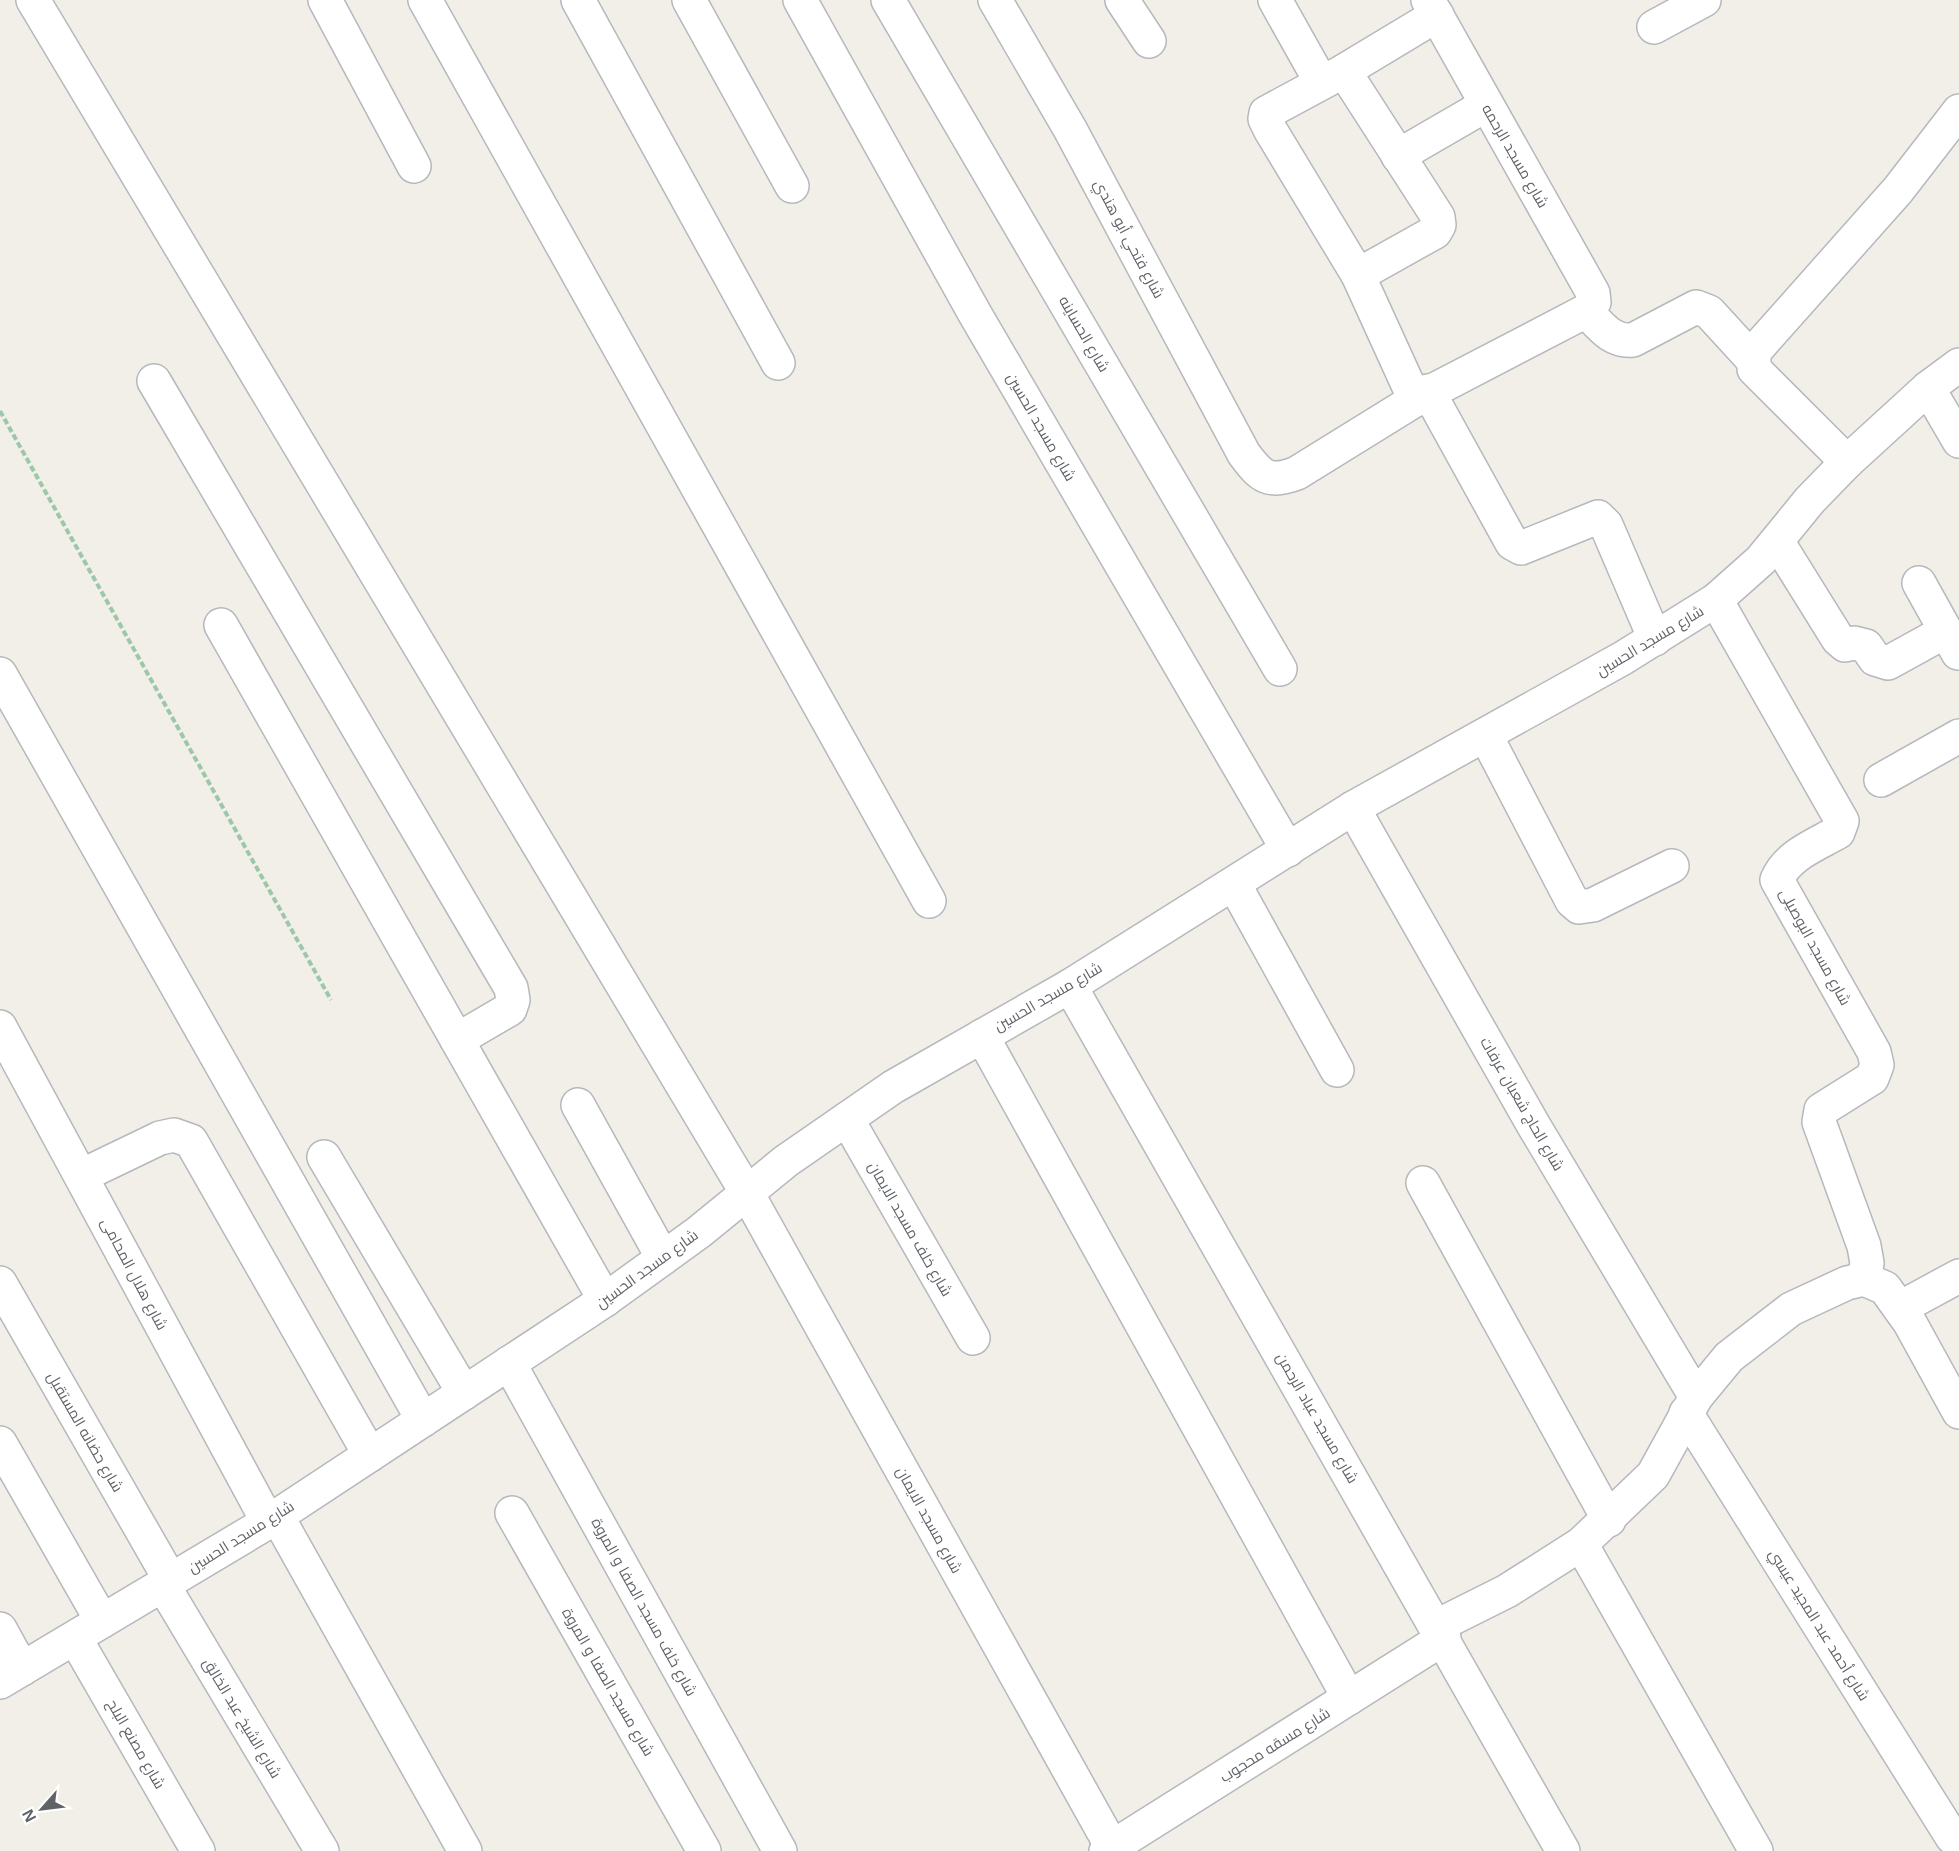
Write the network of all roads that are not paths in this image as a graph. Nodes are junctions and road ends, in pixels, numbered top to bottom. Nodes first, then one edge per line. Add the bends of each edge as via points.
1 (33, 0) edge
2 (325, 0) edge
3 (425, 0) edge
4 (578, 0) edge
5 (689, 0) edge
6 (800, 0) edge
7 (888, 0) edge
8 (995, 0) edge
9 (1122, 0) edge
10 (1275, 0) edge
11 (1704, 0) edge
12 (1433, 8) edge
13 (1654, 27) dead end
14 (1149, 41) dead end
15 (1333, 77) junction
16 (1486, 105) junction
17 (1957, 117) edge
18 (1398, 156) junction
19 (414, 166) dead end
20 (792, 186) dead end
21 (1358, 275) junction
22 (1586, 311) junction
23 (1753, 360) junction
24 (778, 363) dead end
25 (1959, 364) edge
26 (154, 381) dead end
27 (1928, 388) junction
28 (1422, 396) junction
29 (1959, 441) edge
30 (1847, 462) junction
31 (1777, 541) junction
32 (1919, 583) dead end
33 (1716, 600) junction
34 (221, 626) dead end
35 (1655, 639) junction
36 (1952, 642) edge
37 (1280, 669) dead end
38 (0, 674) edge
39 (1486, 736) junction
40 (1959, 736) edge
41 (1881, 780) dead end
42 (1353, 808) junction
43 (1288, 850) junction
44 (1672, 866) dead end
45 (1234, 884) junction
46 (929, 901) dead end
47 (1070, 986) junction
48 (0, 1027) edge
49 (982, 1036) junction
50 (457, 1040) junction
51 (1337, 1070) dead end
52 (578, 1105) dead end
53 (848, 1119) junction
54 (324, 1157) dead end
55 (81, 1176) junction
56 (1423, 1183) dead end
57 (747, 1192) junction
58 (663, 1258) junction
59 (1959, 1276) edge
60 (1864, 1279) junction
61 (0, 1282) edge
62 (605, 1300) junction
63 (1900, 1308) junction
64 (974, 1338) dead end
65 (509, 1363) junction
66 (464, 1393) junction
67 (1691, 1405) junction
68 (1959, 1412) edge
69 (423, 1420) junction
70 (0, 1443) edge
71 (370, 1455) junction
72 (512, 1514) dead end
73 (273, 1519) junction
74 (1609, 1520) junction
75 (1581, 1544) junction
76 (167, 1583) junction
77 (0, 1629) edge
78 (89, 1629) junction
79 (1440, 1632) junction
80 (11, 1676) edge
81 (1349, 1698) junction
82 (1952, 1838) dead end
83 (1109, 1849) edge
84 (198, 1851) edge
85 (322, 1851) edge
86 (465, 1851) edge
87 (704, 1851) edge
88 (780, 1851) edge
89 (1563, 1851) edge
90 (1756, 1851) edge

1 - 57 street, شارع مسجد الايمان
2 - 19 street
3 - 46 street
4 - 24 street
5 - 20 street
6 - 43 street, شارع مسجد الحسين via 975,314
7 - 37 street, شارع الحساينه
8 - 28 street, شارع فتحي أبو هندي via 1070,129 1244,454 1265,477 1280,480 1297,473
9 - 14 street
10 - 15 street
11 - 13 street
12 - 15 street
12 - 16 street, شارع مسجد الرحمه
15 - 18 street
15 - 21 street via 1266,113 1265,118
16 - 18 street
16 - 22 street, شارع مسجد الرحمه via 1593,292 1594,302
17 - 23 street via 1898,190 1759,345
18 - 21 street via 1438,217 1439,225 1435,232
21 - 28 street
22 - 23 street via 1612,337 1622,341 1633,340 1696,307 1709,312
22 - 28 street
23 - 30 street via 1760,375
25 - 27 street, شارع مسجد الحسين
26 - 50 street via 511,988 510,1009
27 - 29 street
27 - 30 street, شارع مسجد الحسين
28 - 35 street via 1512,543 1521,548 1598,517 1606,525
30 - 31 street, شارع مسجد الحسين
31 - 33 street, شارع مسجد الحسين
31 - 36 street via 1845,645 1866,646 1875,660 1888,663
32 - 36 street
33 - 35 street, شارع مسجد الحسين
33 - 60 street, شارع مسجد البوصيلى via 1842,821 1838,832 1791,860 1777,880 1874,1052 1877,1065 1872,1077 1821,1110 1819,1122 1864,1245
34 - 50 street
35 - 39 street, شارع مسجد الحسين
38 - 69 street
39 - 42 street, شارع مسجد الحسين
39 - 44 street via 1572,901 1579,907
40 - 41 street
42 - 43 street, شارع مسجد الحسين
42 - 67 street, شارع الحاج شعبان عرفات
43 - 45 street, شارع مسجد الحسين
45 - 47 street, شارع مسجد الحسين
45 - 51 street
47 - 49 street, شارع مسجد الحسين
47 - 79 street, شارع مسجد عباد الرحمن
48 - 55 street, شارع هلال المحامى
49 - 53 street, شارع مسجد الحسين
49 - 81 street
50 - 62 street
52 - 58 street
53 - 57 street, شارع مسجد الحسين
53 - 64 street, شارع خلف مسجد الايمان
54 - 66 street
55 - 71 street via 160,1138 174,1135 191,1141
55 - 73 street, شارع هلال المحامى
56 - 74 street
57 - 58 street, شارع مسجد الحسين
57 - 83 street, شارع مسجد الايمان
58 - 62 street, شارع مسجد الحسين
59 - 63 street
60 - 63 street via 1885,1288
60 - 67 street via 1847,1282 1791,1309 1729,1357
61 - 76 street, شارع حضانه المستقبل
62 - 65 street, شارع مسجد الحسين
63 - 68 street
65 - 66 street, شارع مسجد الحسين
65 - 88 street, شارع خلف مسجد الصفا و المروة
66 - 69 street, شارع مسجد الحسين
67 - 74 street via 1653,1476
67 - 82 street, شارع أحمد عبد المجيد عيسي
69 - 71 street, شارع مسجد الحسين
70 - 78 street, شارع مصنع البلح
71 - 73 street, شارع مسجد الحسين
72 - 87 street, شارع مسجد الصفا و المروة
73 - 76 street, شارع مسجد الحسين
73 - 86 street, شارع هلال المحامى
74 - 75 street
75 - 79 street
75 - 90 street
76 - 78 street, شارع مسجد الحسين
76 - 85 street, شارع الشيخ عبد الخالق
77 - 80 street
78 - 80 street, شارع مسجد الحسين
78 - 84 street, شارع مصنع البلح
79 - 81 street, شارع مسقه محجوب
79 - 89 street, شارع مسجد عباد الرحمن
81 - 83 street, شارع مسقه محجوب

